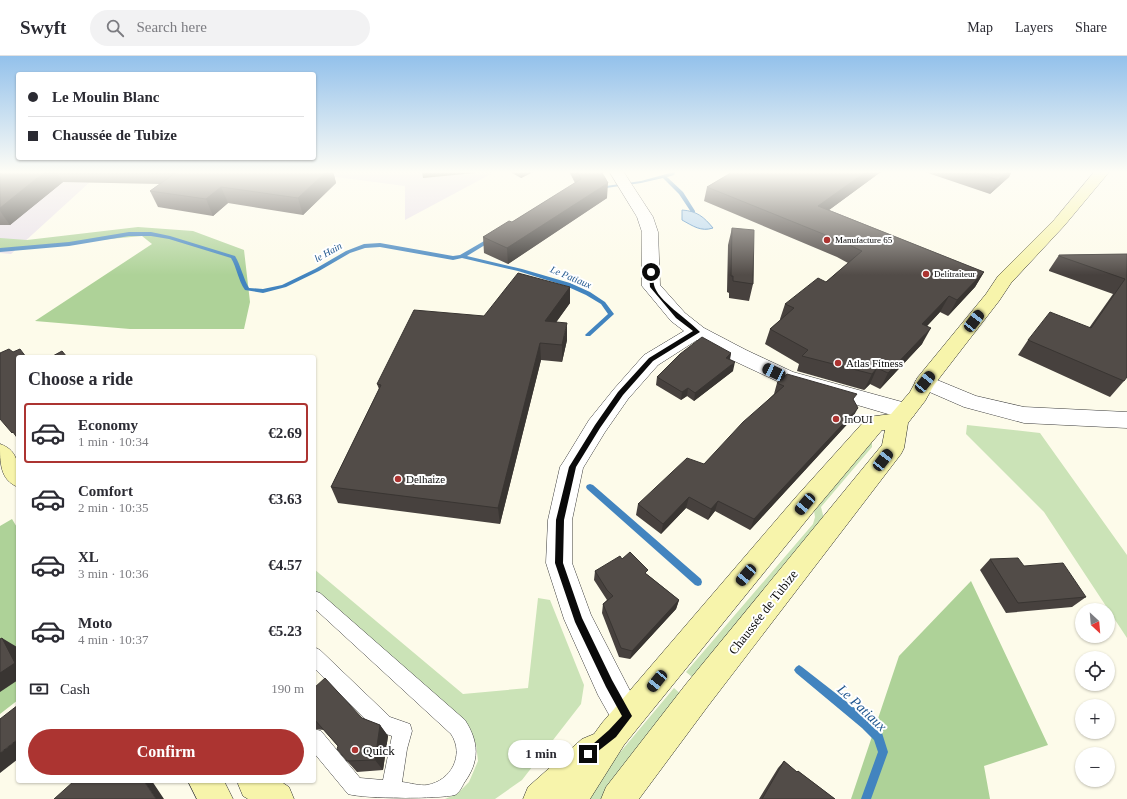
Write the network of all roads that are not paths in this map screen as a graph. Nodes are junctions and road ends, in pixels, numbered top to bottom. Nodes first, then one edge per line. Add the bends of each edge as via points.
1 (638, 206) edge
2 (1074, 206) edge
3 (697, 332) junction
4 (925, 382) junction
5 (901, 416) junction
6 (1127, 420) edge
7 (0, 453) edge
8 (16, 475) edge
9 (316, 600) edge
10 (316, 658) edge
11 (620, 725) junction
12 (316, 740) edge
13 (206, 783) edge
14 (391, 791) junction
15 (216, 799) edge
16 (540, 799) edge
17 (568, 799) edge
18 (618, 799) edge

1 - 3 street via 650,232 652,286 678,317
2 - 4 main road via 1004,280
3 - 5 street via 786,377
3 - 11 street via 651,360 620,394 572,467 560,520 559,563 578,619 609,684
4 - 5 main road via 918,396
4 - 6 street via 971,402 1024,414
5 - 11 main road via 876,423
5 - 18 main road, Chaussée de Tubize via 893,448
7 - 8 main road
9 - 14 lane via 458,727 465,738 467,751 462,770 450,787 426,795
10 - 14 lane via 384,724 403,731
11 - 16 main road
11 - 17 main road
12 - 14 lane via 355,787
13 - 15 main road

